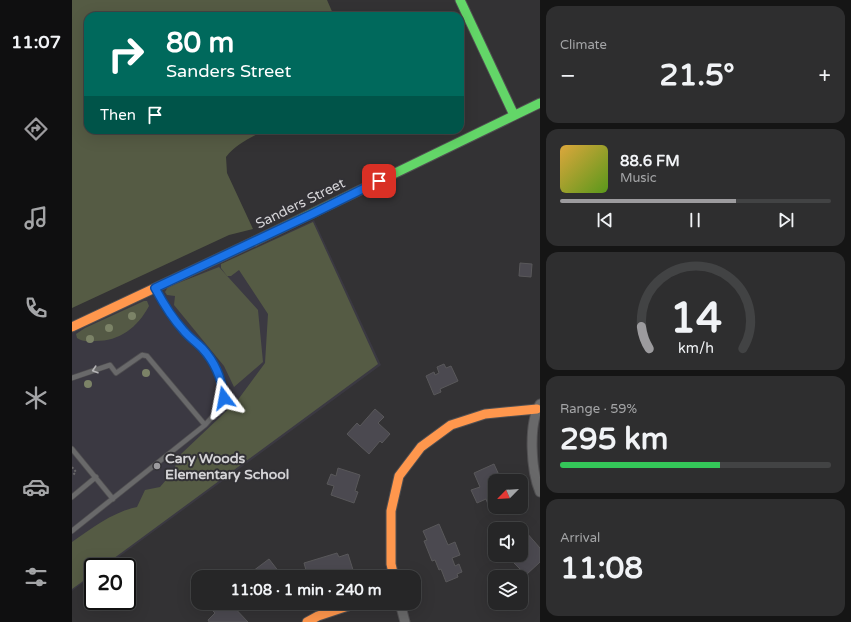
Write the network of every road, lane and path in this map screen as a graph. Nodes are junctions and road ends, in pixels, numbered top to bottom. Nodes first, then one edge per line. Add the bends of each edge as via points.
1 (460, 0) edge
2 (540, 103) edge
3 (514, 115) junction
4 (155, 288) junction
5 (72, 327) edge
6 (72, 378) edge
7 (539, 407) edge
8 (206, 425) junction
9 (72, 449) edge
10 (72, 467) edge
11 (72, 476) edge
12 (96, 477) junction
13 (540, 492) edge
14 (72, 497) edge
15 (113, 499) junction
16 (72, 531) edge
17 (392, 570) edge
18 (336, 610) edge
19 (402, 610) edge
20 (307, 622) edge
21 (406, 622) edge

1 - 3 street
2 - 3 street, Sanders Street
3 - 4 street, Sanders Street
4 - 5 street, Sanders Street
4 - 8 lane via 165,308 184,332 203,350 217,371 224,398 222,406
8 -> 6 lane via 147,356 142,355 116,373 110,365
7 - 13 street via 531,449 534,475
7 - 17 street via 471,418 451,425 421,447 399,476 391,511
8 - 15 lane
9 - 12 lane
10 - 11 path via 76,472
12 - 14 lane
12 - 15 lane
15 - 16 lane
18 - 20 street
19 - 21 street

